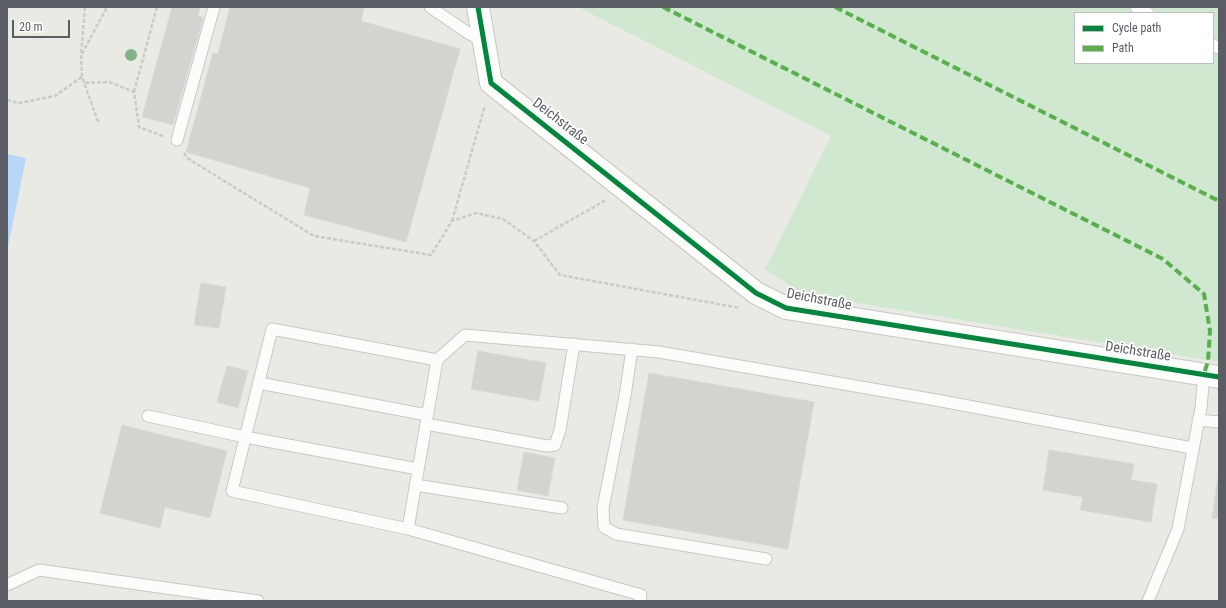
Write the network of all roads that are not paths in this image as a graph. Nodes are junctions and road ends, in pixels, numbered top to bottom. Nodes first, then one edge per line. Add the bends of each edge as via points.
1 (214, 7) edge
2 (430, 7) edge
3 (478, 7) edge
4 (1136, 7) edge
5 (1146, 12) edge
6 (485, 42) junction
7 (177, 140) road end
8 (574, 344) junction
9 (632, 349) junction
10 (437, 360) junction
11 (1211, 375) edge
12 (259, 383) junction
13 (148, 416) dead end
14 (426, 420) junction
15 (1198, 420) junction
16 (1219, 422) edge
17 (245, 437) junction
18 (1192, 448) junction
19 (418, 469) junction
20 (415, 485) junction
21 (562, 508) dead end
22 (408, 528) junction
23 (766, 559) dead end
24 (7, 585) edge
25 (258, 601) edge
26 (640, 601) edge
27 (1148, 601) edge

1 - 7 lane
2 - 6 lane
3 - 6 street
4 - 5 lane
6 - 11 street, Deichstraße via 491,84 756,293 786,308
8 - 9 lane
8 - 10 lane via 465,335
8 - 14 lane via 560,430 555,445 547,446
9 - 18 lane via 921,397
9 - 23 lane via 603,508 604,527 616,534
10 - 12 lane via 272,329
10 - 14 lane
11 - 15 lane
12 - 14 lane
12 - 17 lane
13 - 17 lane
14 - 19 lane
15 - 16 lane
15 - 18 lane
17 - 19 lane
17 - 22 lane via 232,491
18 - 27 lane via 1178,528
19 - 20 lane
20 - 21 lane
20 - 22 lane
22 - 26 lane via 641,595
24 - 25 lane via 39,570

